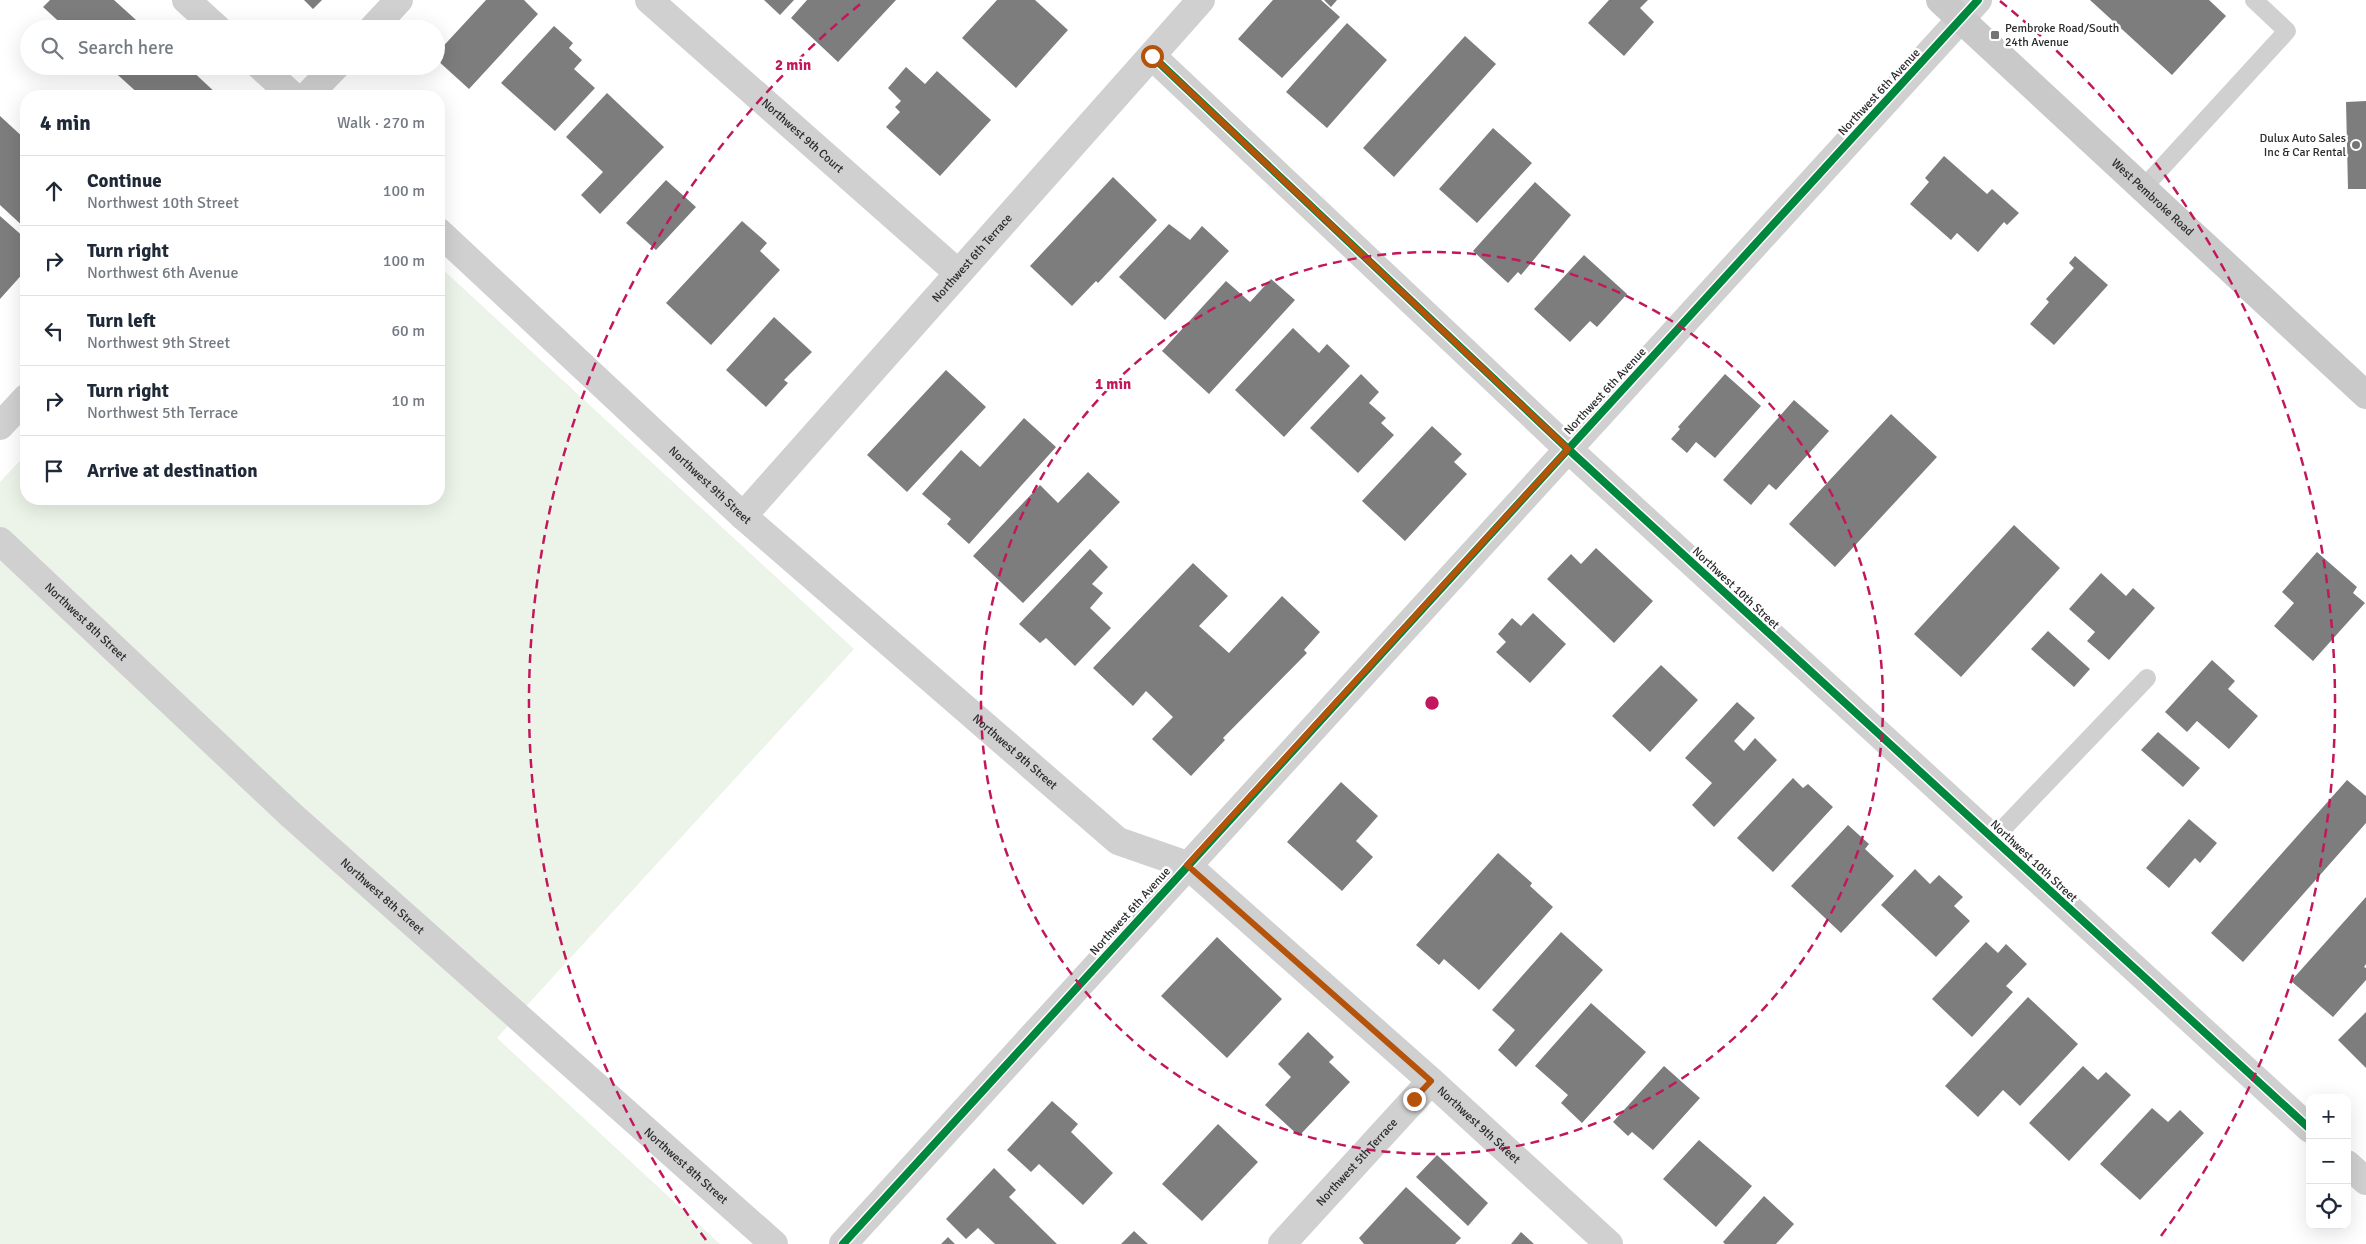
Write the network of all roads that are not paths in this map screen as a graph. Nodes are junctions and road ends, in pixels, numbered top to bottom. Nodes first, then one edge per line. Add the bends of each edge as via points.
1 (186, 0) edge
2 (399, 0) edge
3 (648, 0) edge
4 (1201, 0) edge
5 (1940, 0) edge
6 (2254, 0) edge
7 (1970, 10) edge
8 (208, 20) edge
9 (380, 20) edge
10 (1152, 56) junction
11 (270, 75) edge
12 (328, 75) edge
13 (286, 90) edge
14 (314, 90) edge
15 (2144, 187) junction
16 (445, 238) edge
17 (957, 272) junction
18 (2366, 395) edge
19 (20, 404) edge
20 (0, 426) edge
21 (1568, 449) junction
22 (744, 516) junction
23 (0, 541) edge
24 (2147, 678) dead end
25 (1993, 839) junction
26 (1187, 865) junction
27 (1431, 1081) junction
28 (2306, 1125) edge
29 (2351, 1168) edge
30 (2366, 1181) edge
31 (774, 1244) edge
32 (843, 1244) edge
33 (1282, 1244) edge
34 (1610, 1244) edge

1 - 8 street
2 - 9 street
3 - 17 street, Northwest 9th Court
4 - 10 street, Northwest 6th Terrace
5 - 7 main road, West Pembroke Road
6 - 15 lane via 2288,31
7 - 15 main road, West Pembroke Road
7 - 21 street, Northwest 6th Avenue
10 - 17 street, Northwest 6th Terrace
10 - 21 street, Northwest 10th Street
11 - 13 street
12 - 14 street
15 - 18 main road, West Pembroke Road
16 - 22 street, Northwest 9th Street
17 - 22 street, Northwest 6th Terrace
19 - 20 street
21 - 25 street, Northwest 10th Street
21 - 26 street, Northwest 6th Avenue
22 - 26 street, Northwest 9th Street via 1118,841
23 - 31 street, Northwest 8th Street via 290,814
24 - 25 lane
25 - 28 street, Northwest 10th Street
26 - 27 street, Northwest 9th Street
26 - 32 street, Northwest 6th Avenue
27 - 33 street, Northwest 5th Terrace
27 - 34 street, Northwest 9th Street
29 - 30 street

